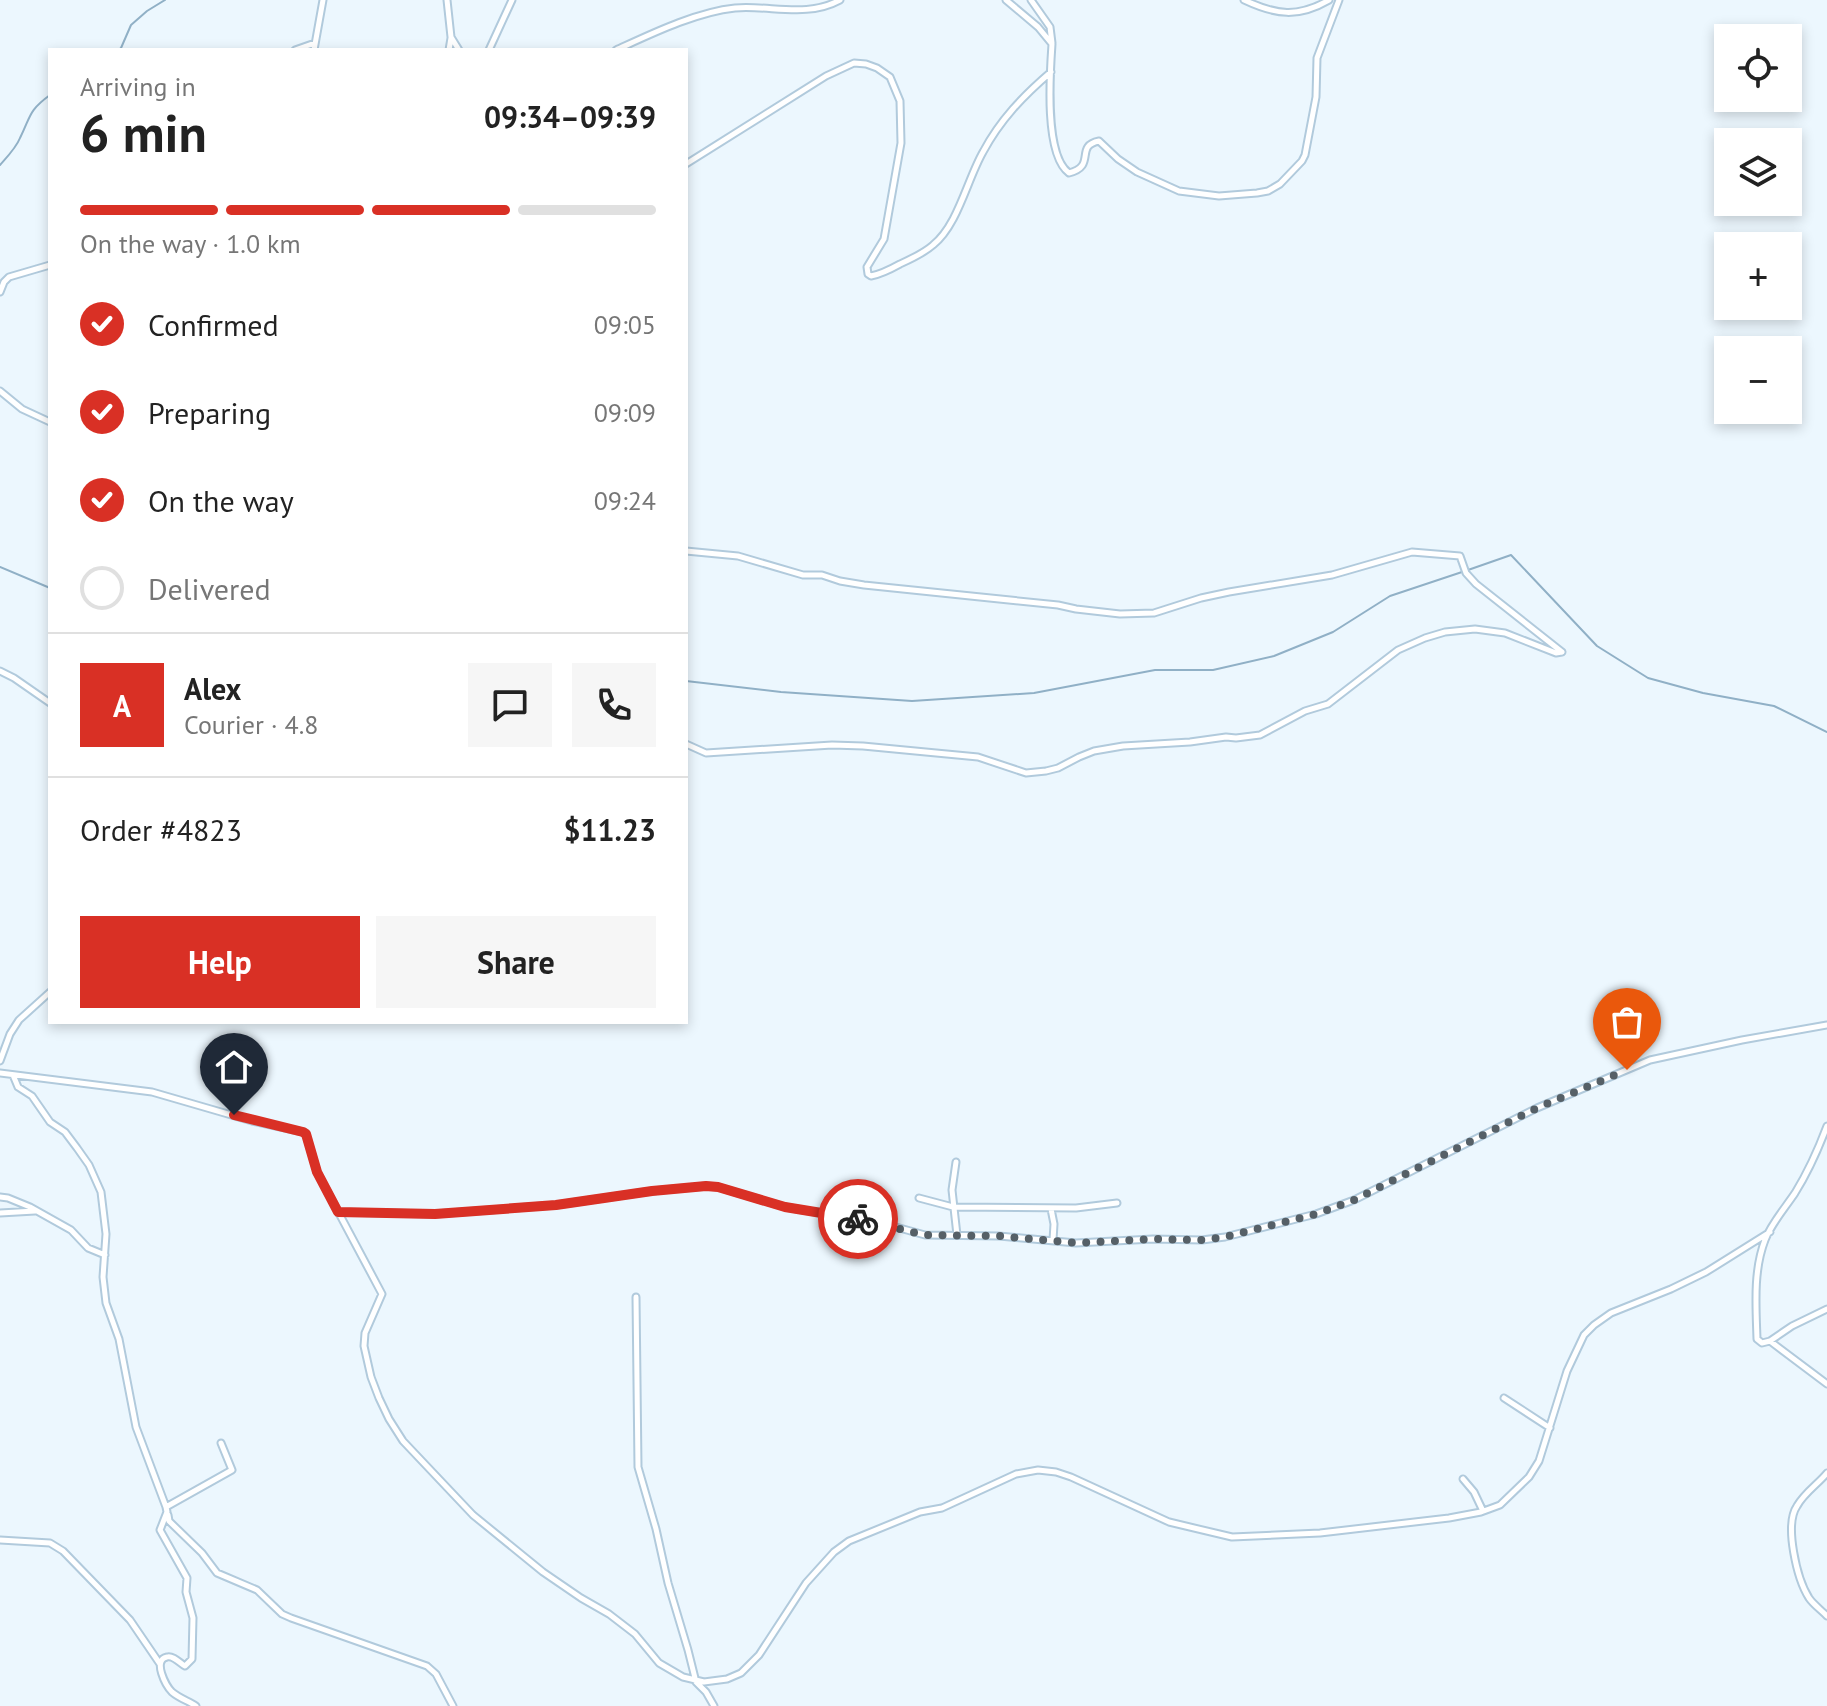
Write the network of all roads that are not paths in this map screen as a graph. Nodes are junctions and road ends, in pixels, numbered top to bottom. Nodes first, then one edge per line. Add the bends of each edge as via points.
1 (323, 0) edge
2 (447, 0) edge
3 (512, 0) edge
4 (840, 0) edge
5 (1006, 0) edge
6 (1031, 0) edge
7 (1244, 0) edge
8 (1329, 0) edge
9 (1339, 0) edge
10 (451, 37) junction
11 (1052, 44) junction
12 (315, 47) edge
13 (449, 48) edge
14 (458, 48) edge
15 (490, 48) edge
16 (621, 48) edge
17 (1051, 72) junction
18 (688, 163) edge
19 (48, 266) edge
20 (0, 292) edge
21 (0, 391) edge
22 (48, 421) edge
23 (688, 551) edge
24 (0, 671) edge
25 (48, 702) edge
26 (688, 745) edge
27 (48, 994) edge
28 (1827, 1025) edge
29 (0, 1061) edge
30 (0, 1073) edge
31 (12, 1074) junction
32 (1827, 1126) edge
33 (956, 1162) dead end
34 (0, 1197) edge
35 (919, 1198) dead end
36 (1117, 1203) dead end
37 (953, 1207) junction
38 (1051, 1209) junction
39 (36, 1210) junction
40 (338, 1212) junction
41 (0, 1213) edge
42 (1770, 1232) junction
43 (957, 1235) junction
44 (1053, 1240) junction
45 (105, 1255) junction
46 (636, 1297) dead end
47 (1827, 1309) edge
48 (1770, 1341) junction
49 (1827, 1384) edge
50 (1504, 1398) dead end
51 (1550, 1428) junction
52 (221, 1443) dead end
53 (1827, 1473) edge
54 (1463, 1479) dead end
55 (167, 1510) junction
56 (1483, 1511) junction
57 (0, 1540) edge
58 (1827, 1616) edge
59 (161, 1665) junction
60 (696, 1682) junction
61 (196, 1706) edge
62 (453, 1706) edge
63 (714, 1706) edge

1 - 12 street
2 - 10 street
3 - 15 street
4 - 16 street via 811,10 726,9
5 - 11 street
6 - 11 street via 1050,27
7 - 8 street via 1294,13
9 - 17 street via 1317,58 1305,155 1268,191 1219,196 1179,191 1137,172 1099,141 1087,146 1084,165 1069,173 1059,161 1052,131
10 - 13 street
10 - 14 street
11 - 17 street
17 - 18 street via 1003,120 935,244 878,275 868,274 867,267 884,239 901,143 900,101 885,72 860,63 844,67
19 - 20 street via 9,277
21 - 22 street
23 - 26 street via 738,556 864,585 1120,614 1154,613 1412,552 1458,555 1476,584 1562,652 1491,630 1445,632 1398,650 1328,704 1260,735 1123,746 1094,751 1046,771 1026,773 978,757 863,746 706,753
24 - 25 street
27 - 29 street via 19,1020
28 - 44 street via 1650,1060 1316,1214 1202,1240
30 - 31 street
31 - 40 street via 152,1092 303,1132
31 - 45 street via 93,1172 103,1197
32 - 42 street via 1808,1172
33 - 37 street
34 - 39 street
35 - 37 street
36 - 38 street
37 - 38 street
37 - 43 street
38 - 44 street
39 - 41 street
39 - 45 street
40 - 43 street via 435,1214 706,1186 918,1233
40 - 60 street via 382,1294 364,1346 379,1398 403,1441 473,1515 524,1558 635,1634 659,1663
42 - 48 street via 1761,1252 1756,1290 1757,1339
42 - 51 street via 1706,1272 1594,1325 1575,1351
43 - 44 street
45 - 55 street via 106,1303 119,1339 136,1427
46 - 60 street via 638,1467
47 - 48 street
48 - 49 street
50 - 51 street
51 - 56 street via 1529,1477 1500,1505
52 - 55 street via 232,1470
53 - 58 street via 1791,1519 1809,1598
54 - 56 street
55 - 59 street via 160,1530 187,1578 193,1650 185,1666 172,1657
55 - 62 street via 169,1521 223,1577 257,1590 291,1618 427,1666
56 - 60 street via 1333,1531 1232,1537 1169,1522 1056,1472 1016,1474 942,1508 849,1541 806,1583 750,1665 727,1679
57 - 59 street via 50,1543 63,1551 130,1620
59 - 61 street via 170,1690
60 - 63 street

